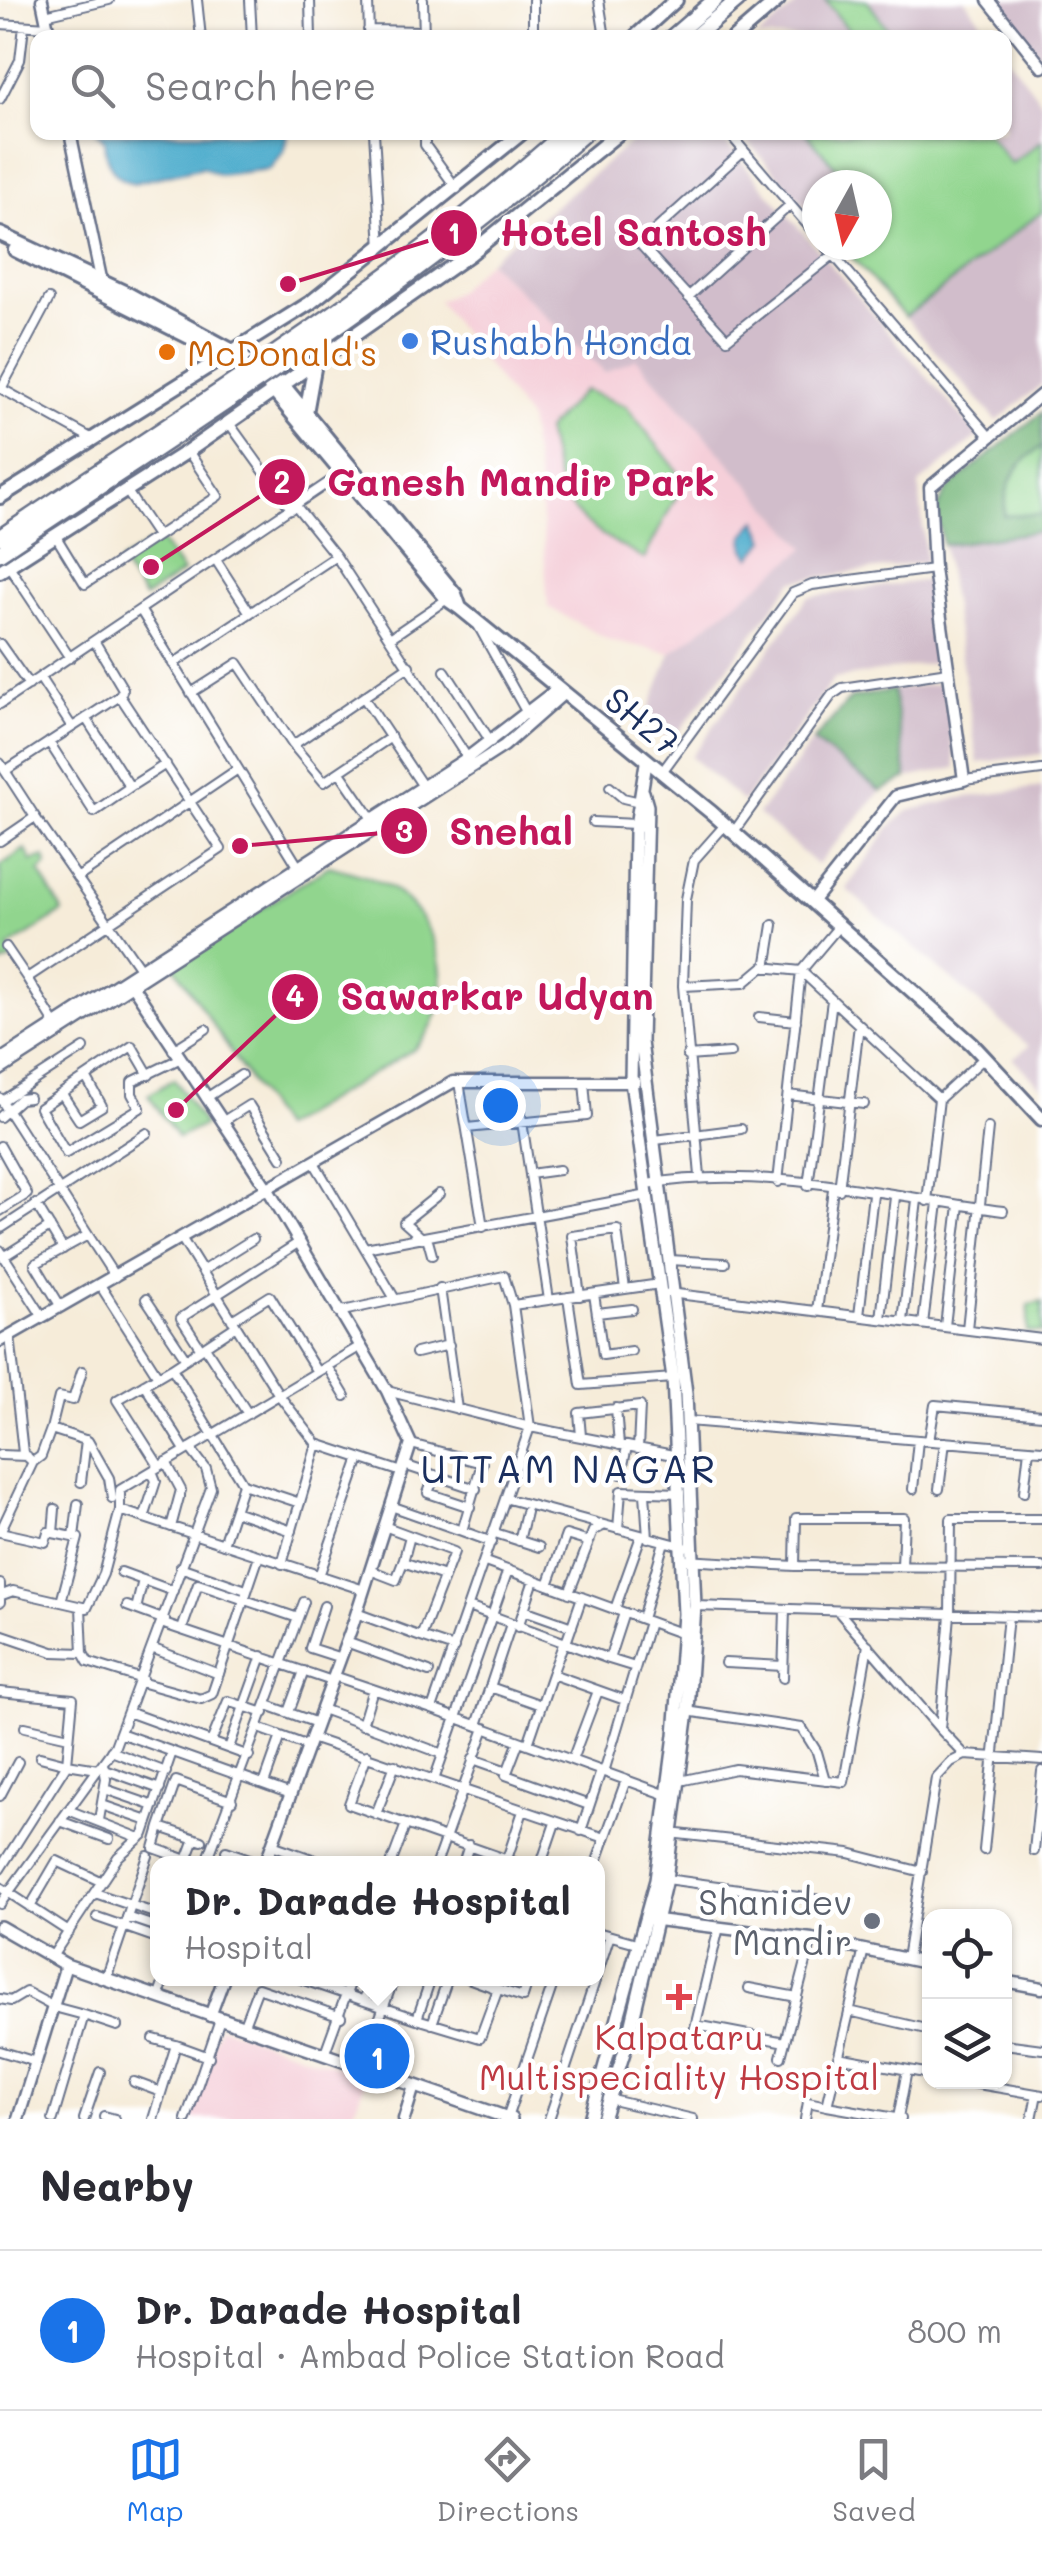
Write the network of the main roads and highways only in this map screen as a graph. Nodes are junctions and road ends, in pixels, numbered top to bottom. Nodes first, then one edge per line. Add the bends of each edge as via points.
1 (676, 0) edge
2 (715, 0) edge
3 (738, 0) edge
4 (778, 0) edge
5 (643, 30) edge
6 (680, 30) edge
7 (702, 30) edge
8 (743, 30) edge
9 (514, 140) edge
10 (556, 140) edge
11 (577, 140) edge
12 (610, 140) edge
13 (422, 216) junction
14 (0, 234) edge
15 (0, 242) edge
16 (454, 265) junction
17 (101, 287) junction
18 (189, 337) junction
19 (227, 352) junction
20 (315, 363) junction
21 (194, 373) junction
22 (279, 388) junction
23 (306, 413) junction
24 (348, 470) junction
25 (0, 496) edge
26 (0, 537) edge
27 (3, 563) edge
28 (460, 608) junction
29 (646, 763) junction
30 (641, 796) junction
31 (1042, 1119) edge
32 (652, 1187) junction
33 (664, 1290) junction
34 (685, 1426) junction
35 (689, 1554) junction
36 (682, 1711) junction
37 (669, 1833) junction
38 (652, 1920) junction
39 (0, 1927) edge
40 (509, 2118) edge
41 (590, 2119) edge
42 (603, 2119) edge

1 - 5 main road
2 - 6 highway
3 - 7 highway
4 - 8 main road
9 - 13 main road
10 - 26 highway, bridge via 356,296
11 - 27 highway, bridge via 365,308
12 - 16 main road
13 - 16 main road
13 - 19 main road via 310,303
14 - 17 main road, SH27
15 - 17 main road
16 - 20 main road
17 - 18 main road
17 - 19 main road, SH27
18 - 19 main road
18 - 21 main road
19 - 21 main road
19 - 22 main road, SH27 / SH27
20 - 22 main road
20 - 23 main road
21 - 25 main road
22 - 23 main road, SH27 / SH27
22 - 24 main road
22 - 27 main road
23 - 24 main road, SH27 / SH27
24 - 28 main road
24 - 28 main road, SH27 / SH27
28 - 29 main road, SH27 / SH27
29 - 30 main road
29 - 31 main road, SH27 / SH27 via 812,902
30 - 32 main road via 631,1082
30 - 32 main road via 648,806 641,1042 656,1140
32 - 33 main road
32 - 33 main road via 669,1260
33 - 34 main road
33 - 34 main road
34 - 35 main road
34 - 35 main road via 678,1456
35 - 36 main road
35 - 36 main road via 695,1606
36 - 37 main road via 668,1795
36 - 37 main road via 680,1781
37 - 38 main road
37 - 38 main road via 666,1878
38 - 41 main road
38 - 42 main road
39 - 40 main road via 66,1965

